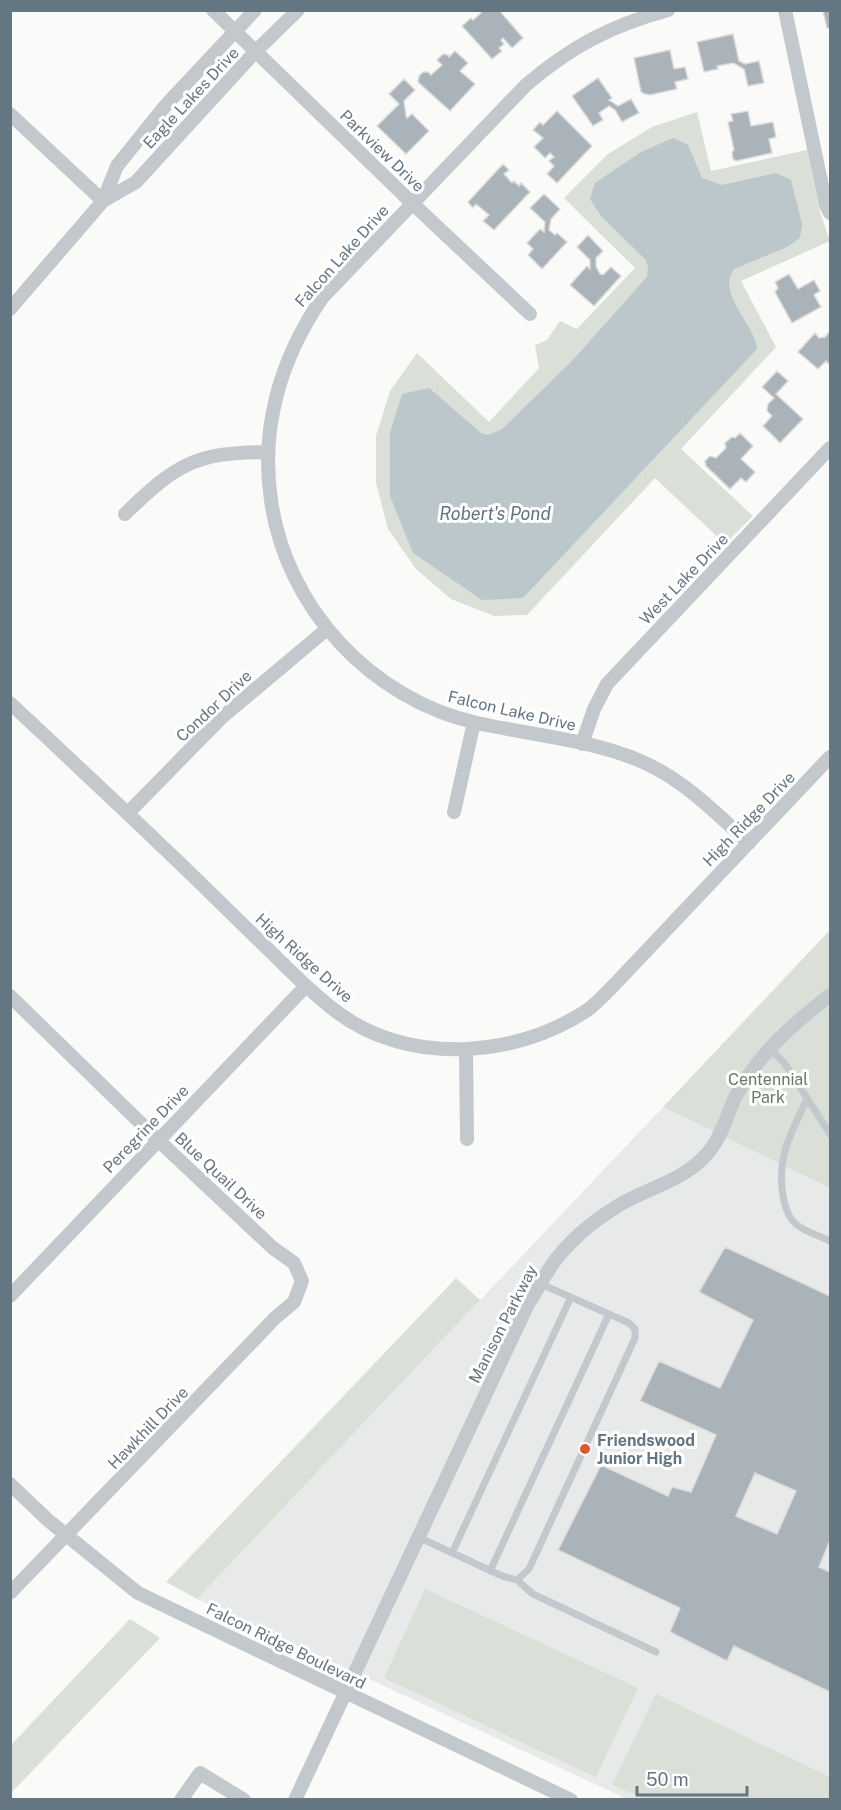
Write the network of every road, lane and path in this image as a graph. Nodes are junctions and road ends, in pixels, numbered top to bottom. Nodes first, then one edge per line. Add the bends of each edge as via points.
1 (213, 10) edge
2 (255, 10) edge
3 (298, 10) edge
4 (668, 10) edge
5 (785, 10) edge
6 (637, 14) edge
7 (234, 31) junction
8 (256, 51) junction
9 (10, 114) edge
10 (104, 201) junction
11 (412, 203) junction
12 (831, 213) edge
13 (10, 309) edge
14 (530, 314) dead end
15 (831, 448) edge
16 (268, 452) junction
17 (125, 514) dead end
18 (327, 629) junction
19 (10, 703) edge
20 (474, 722) junction
21 (582, 744) junction
22 (831, 757) edge
23 (454, 812) dead end
24 (128, 813) junction
25 (749, 843) junction
26 (306, 986) junction
27 (831, 994) edge
28 (10, 996) edge
29 (770, 1048) junction
30 (466, 1049) junction
31 (807, 1099) junction
32 (831, 1134) edge
33 (467, 1139) dead end
34 (158, 1140) junction
35 (831, 1241) edge
36 (302, 1281) joint
37 (541, 1284) junction
38 (10, 1296) edge
39 (571, 1297) junction
40 (609, 1314) junction
41 (10, 1484) edge
42 (67, 1536) junction
43 (418, 1537) junction
44 (452, 1553) junction
45 (490, 1570) junction
46 (517, 1580) junction
47 (10, 1593) edge
48 (656, 1652) dead end
49 (347, 1693) junction
50 (181, 1800) edge
51 (244, 1800) edge
52 (295, 1800) edge
53 (571, 1800) edge

1 - 7 street, Parkview Drive
2 - 7 street, Eagle Lakes Drive
3 - 8 street, Eagle Lakes Drive
4 - 6 street, Falcon Lake Drive
5 - 12 street via 826,205
6 - 11 street, Falcon Lake Drive via 554,62 526,85
7 - 8 street, Parkview Drive
7 - 10 street, Eagle Lakes Drive via 117,166
8 - 10 street, Eagle Lakes Drive via 136,182
8 - 11 street, Parkview Drive
9 - 10 street
10 - 13 street, Eagle Lakes Drive
11 - 14 street, Parkview Drive
11 - 16 street, Falcon Lake Drive via 322,298 303,326 279,385
15 - 21 street, West Lake Drive via 607,684
16 - 17 street via 207,456 181,467 156,484
16 - 18 street, Falcon Lake Drive via 274,524 298,585
18 - 20 street, Falcon Lake Drive via 363,666 399,692 433,709
18 - 24 street, Condor Drive via 221,718
19 - 24 street, High Ridge Drive
20 - 21 street, Falcon Lake Drive
20 - 23 street
21 - 25 street, Falcon Lake Drive via 645,763 677,780
22 - 25 street, High Ridge Drive
24 - 26 street, High Ridge Drive
25 - 30 street, High Ridge Drive via 590,1008 535,1037
26 - 30 street, High Ridge Drive via 364,1029 400,1042
26 - 34 street, Peregrine Drive
27 - 29 street, Manison Parkway
28 - 34 street, Blue Quail Drive
29 - 31 lane
29 - 37 street, Manison Parkway via 735,1098 708,1154 690,1171 616,1207 590,1225 558,1257
30 - 33 street
31 - 32 lane
31 - 35 lane via 786,1142 780,1167 781,1188 786,1212 795,1224
34 - 36 street, Blue Quail Drive via 294,1263
34 - 38 street, Peregrine Drive
36 - 42 street, Hawkhill Drive via 294,1302
37 - 39 lane
37 - 43 street, Manison Parkway
39 - 40 lane
39 - 44 lane
40 - 45 lane
40 - 46 lane via 629,1323 635,1329 635,1338 529,1569
41 - 42 street, Falcon Ridge Boulevard
42 - 47 street, Hawkhill Drive
42 - 49 street, Falcon Ridge Boulevard via 138,1593
43 - 44 lane
43 - 49 street, Manison Parkway
44 - 45 lane
45 - 46 lane
46 - 48 lane via 533,1594
49 - 52 street, Manison Parkway
49 - 53 street, Falcon Ridge Boulevard
50 - 51 street via 200,1773

